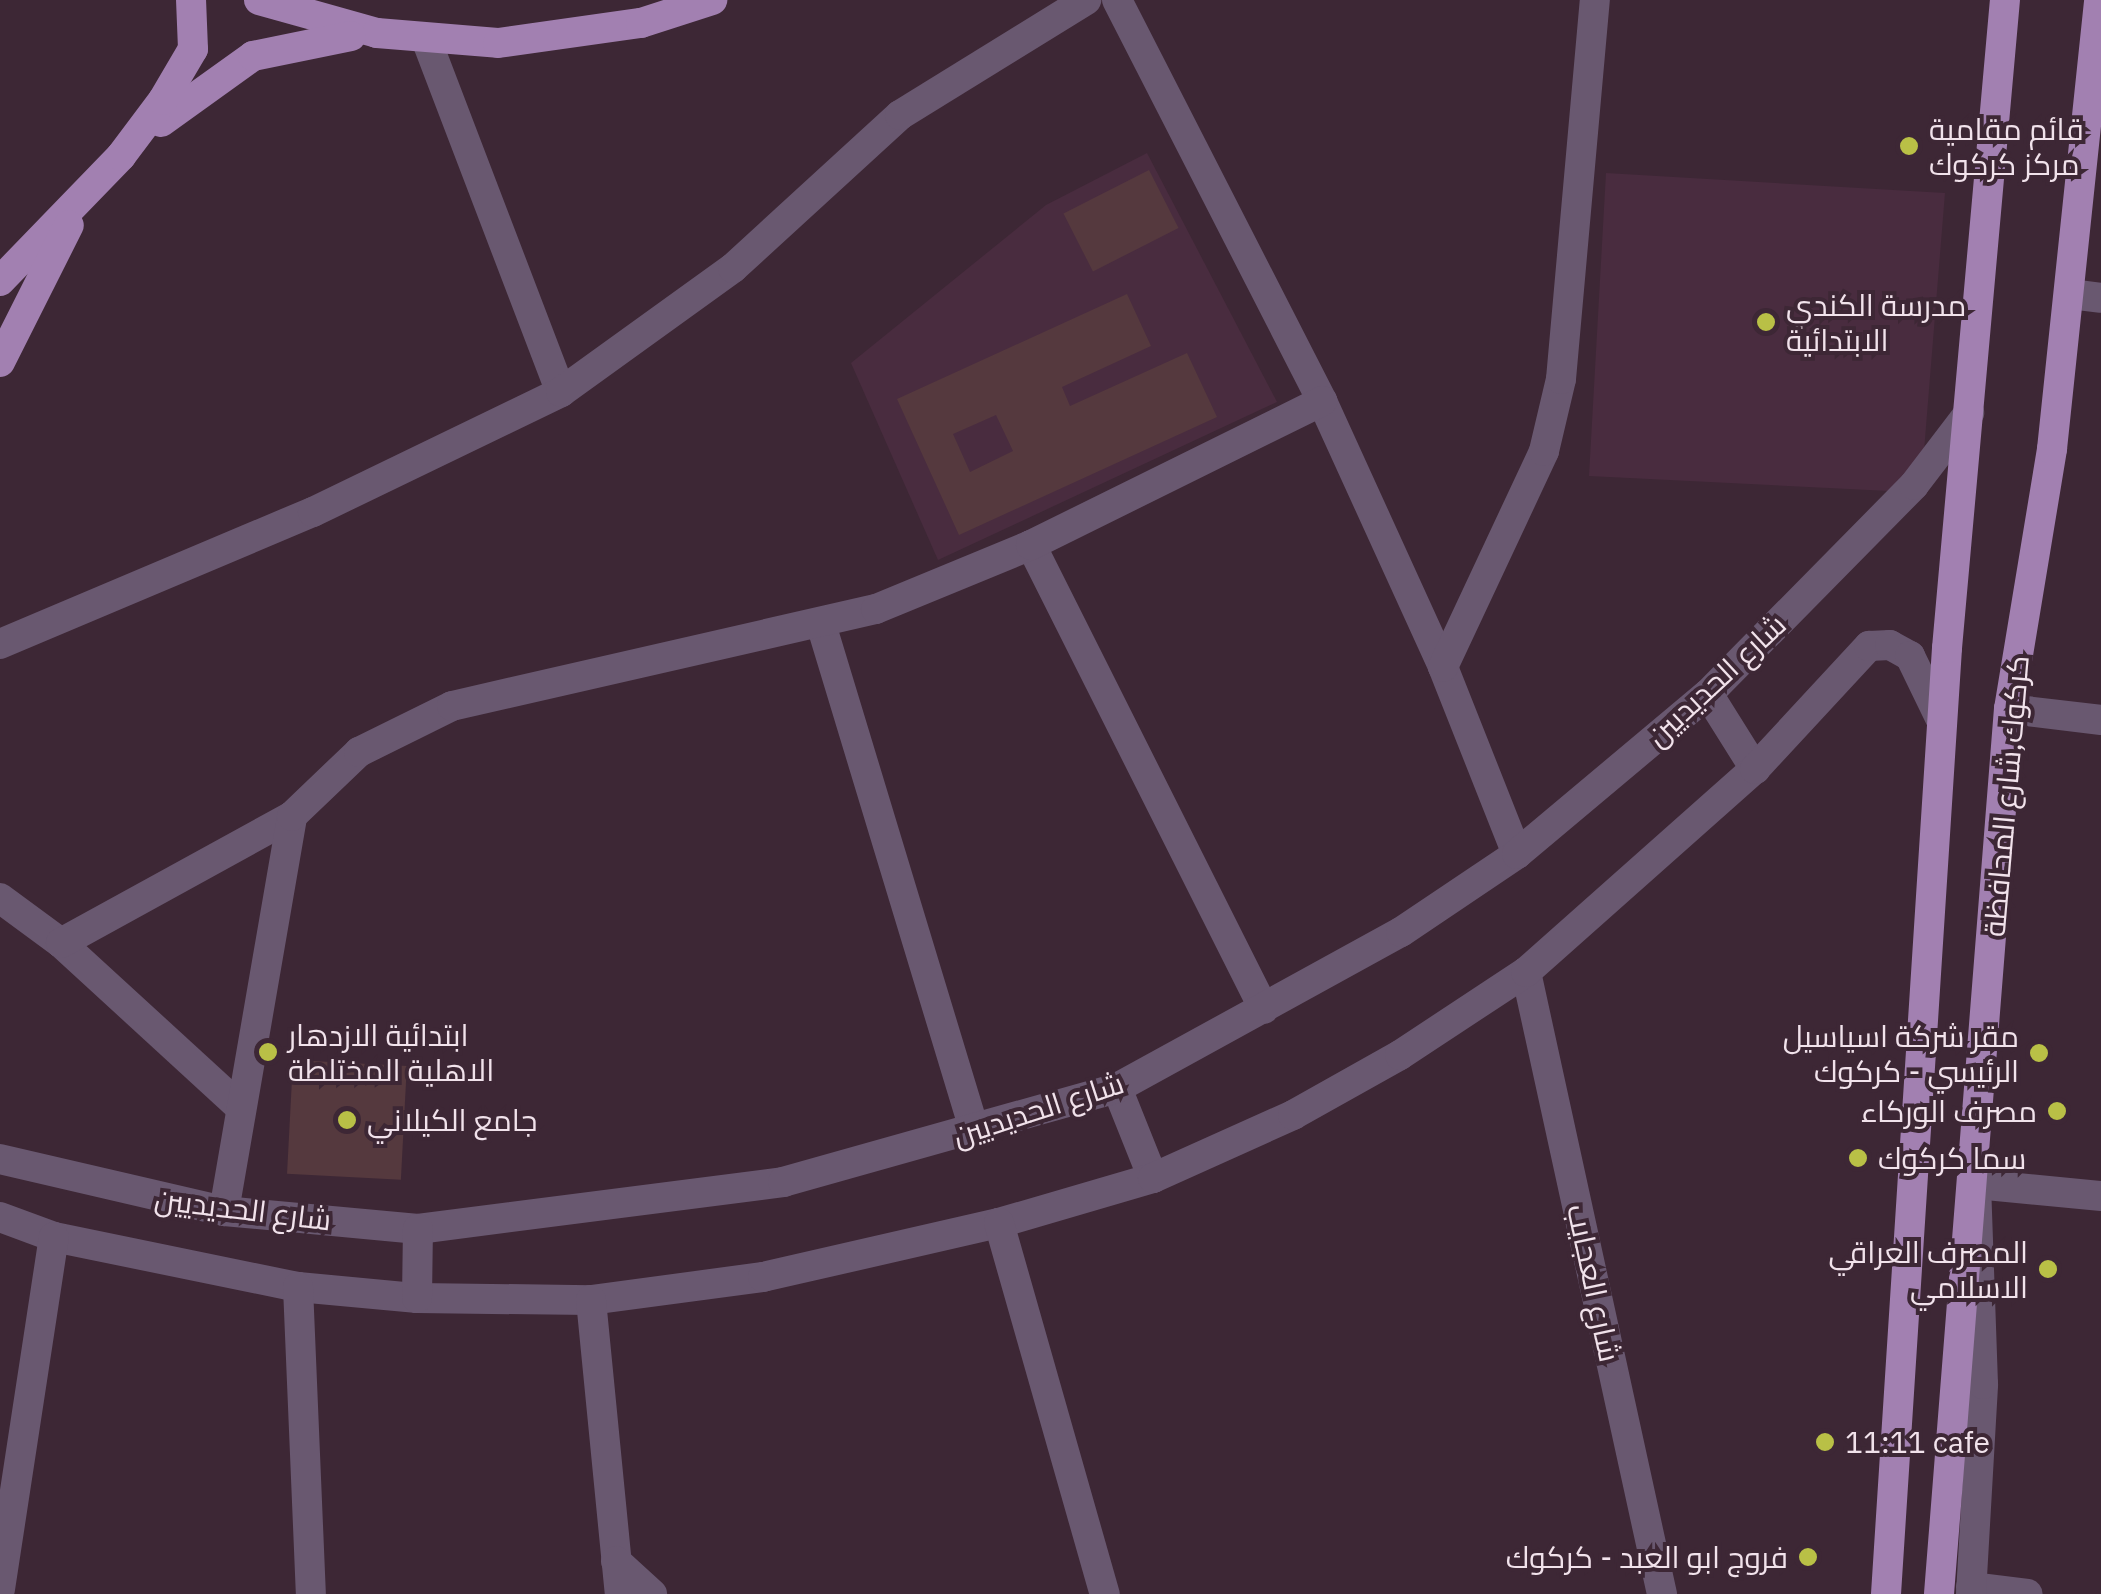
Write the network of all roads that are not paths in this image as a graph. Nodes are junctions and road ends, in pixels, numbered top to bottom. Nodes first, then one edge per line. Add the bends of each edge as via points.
1 (191, 0) edge
2 (259, 0) edge
3 (712, 0) edge
4 (1086, 0) edge
5 (1117, 0) edge
6 (1594, 0) edge
7 (2005, 0) edge
8 (2099, 0) edge
9 (413, 38) junction
10 (121, 156) junction
11 (91, 188) junction
12 (0, 281) edge
13 (2070, 294) junction
14 (2101, 298) edge
15 (0, 362) edge
16 (562, 392) junction
17 (1322, 401) junction
18 (1969, 413) junction
19 (1031, 544) junction
20 (821, 624) junction
21 (0, 644) edge
22 (1443, 666) junction
23 (1708, 694) junction
24 (2009, 709) junction
25 (2101, 720) edge
26 (1942, 722) junction
27 (1755, 769) junction
28 (292, 816) junction
29 (1517, 854) junction
30 (0, 898) edge
31 (60, 943) junction
32 (1526, 972) junction
33 (1264, 1009) junction
34 (1117, 1088) junction
35 (239, 1106) junction
36 (975, 1132) junction
37 (0, 1159) edge
38 (1153, 1178) junction
39 (1976, 1184) junction
40 (2101, 1196) edge
41 (224, 1212) junction
42 (0, 1217) edge
43 (1000, 1224) junction
44 (418, 1229) junction
45 (54, 1236) junction
46 (298, 1287) junction
47 (417, 1298) junction
48 (591, 1300) junction
49 (1895, 1470) junction
50 (616, 1560) junction
51 (0, 1589) edge
52 (1971, 1590) edge
53 (311, 1594) edge
54 (620, 1594) edge
55 (652, 1594) edge
56 (1105, 1594) edge
57 (1662, 1594) edge
58 (1872, 1594) edge
59 (1886, 1594) edge
60 (1939, 1594) edge
61 (2028, 1594) edge

1 - 10 main road via 193,49
2 - 9 main road
3 - 9 main road via 570,37
4 - 16 street via 900,115 733,268
5 - 17 street
6 - 22 street via 1560,379 1544,451
7 - 18 main road
8 - 13 main road, كركوك,شارع المحافظة
9 - 10 main road via 339,36 252,56 197,90
9 - 16 street
10 - 11 main road
11 - 12 main road
11 - 15 main road
13 - 14 street
13 - 24 main road, كركوك,شارع المحافظة
16 - 21 street via 313,512
17 - 19 street
17 - 22 street
18 - 23 street, شارع الحديديين via 1914,486
18 - 26 main road
19 - 20 street via 876,610
19 - 33 street
20 - 28 street via 436,712 359,752
20 - 36 street
22 - 29 street
23 - 27 street
23 - 29 street, شارع الحديديين
24 - 25 street
24 - 39 main road, كركوك,شارع المحافظة
26 - 27 street, شارع الحديديين via 1910,656 1890,645 1870,646
26 - 49 main road
27 - 32 street, شارع الحديديين
28 - 31 street
28 - 35 street
29 - 33 street, شارع الحديديين via 1401,932
30 - 31 street
31 - 35 street
32 - 38 street, شارع الحديديين via 1339,1089
32 - 57 street, شارع العجايب
33 - 34 street, شارع الحديديين
34 - 36 street, شارع الحديديين
34 - 38 street
35 - 41 street
36 - 44 street, شارع الحديديين via 783,1182
37 - 41 street, شارع الحديديين
38 - 43 street, شارع الحديديين
39 - 40 street
39 - 52 street via 1983,1384
39 - 60 main road, كركوك,شارع المحافظة
41 - 44 street, شارع الحديديين
42 - 45 street, شارع الحديديين
43 - 48 street, شارع الحديديين via 763,1278
43 - 56 street
44 - 47 street
45 - 46 street, شارع الحديديين
45 - 51 street
46 - 47 street, شارع الحديديين
46 - 53 street
47 - 48 street, شارع الحديديين
48 - 50 street
49 - 58 street
49 - 59 main road
50 - 54 street
50 - 55 street
52 - 61 street

